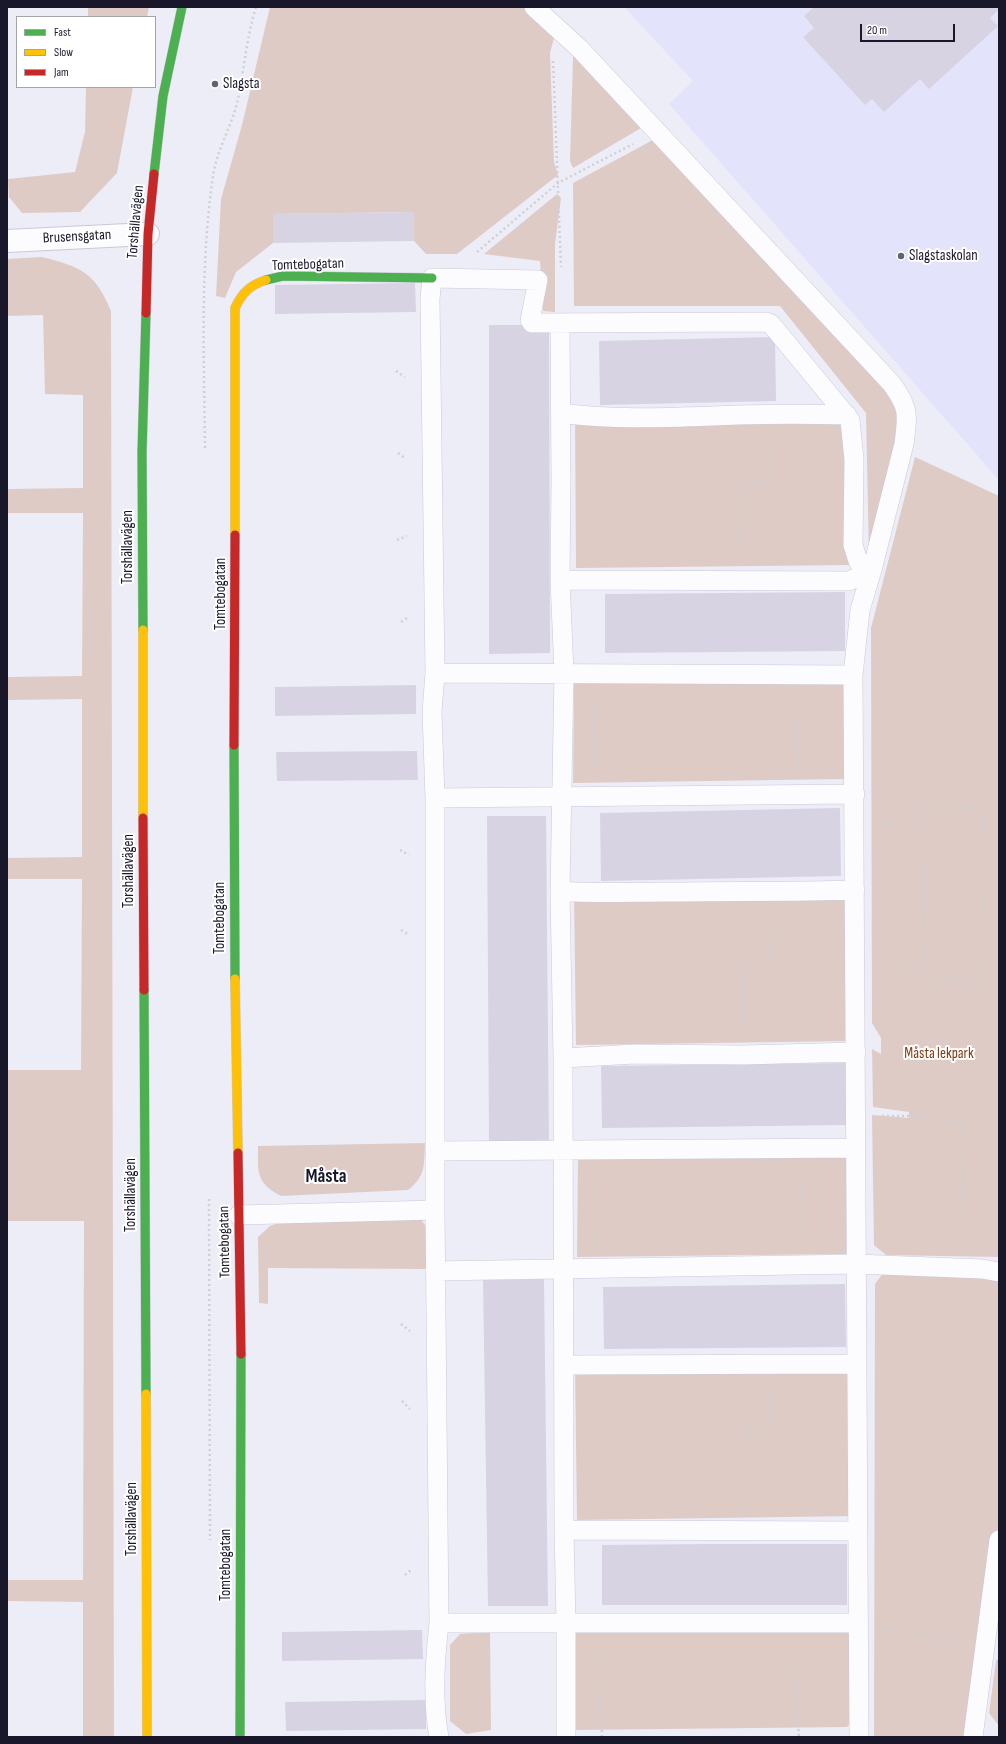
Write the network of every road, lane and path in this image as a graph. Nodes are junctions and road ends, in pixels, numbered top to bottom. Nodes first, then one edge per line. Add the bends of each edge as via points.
1 (182, 7) edge
2 (534, 7) edge
3 (552, 22) junction
4 (657, 130) junction
5 (558, 183) junction
6 (148, 234) junction
7 (7, 241) edge
8 (471, 256) dead end
9 (561, 268) dead end
10 (432, 278) junction
11 (560, 323) junction
12 (561, 413) junction
13 (769, 414) junction
14 (847, 415) junction
15 (872, 570) junction
16 (560, 580) junction
17 (740, 580) junction
18 (435, 673) junction
19 (564, 673) junction
20 (592, 674) junction
21 (796, 675) junction
22 (853, 675) junction
23 (800, 794) junction
24 (855, 794) junction
25 (594, 796) junction
26 (561, 797) junction
27 (436, 798) junction
28 (855, 820) junction
29 (922, 823) junction
30 (855, 890) junction
31 (560, 891) junction
32 (772, 892) junction
33 (926, 965) junction
34 (855, 968) junction
35 (856, 1052) junction
36 (743, 1055) junction
37 (563, 1058) junction
38 (856, 1116) junction
39 (800, 1148) junction
40 (856, 1148) junction
41 (563, 1150) junction
42 (596, 1150) junction
43 (435, 1151) junction
44 (435, 1210) junction
45 (239, 1215) junction
46 (856, 1264) junction
47 (802, 1265) junction
48 (961, 1268) junction
49 (563, 1269) junction
50 (595, 1269) junction
51 (435, 1271) junction
52 (999, 1272) edge
53 (771, 1364) junction
54 (857, 1364) junction
55 (564, 1365) junction
56 (564, 1530) junction
57 (748, 1530) junction
58 (858, 1531) junction
59 (998, 1549) edge
60 (439, 1623) junction
61 (566, 1623) junction
62 (599, 1623) junction
63 (796, 1623) junction
64 (858, 1623) junction
65 (992, 1649) edge
66 (147, 1737) edge
67 (240, 1737) edge
68 (439, 1737) edge
69 (566, 1737) edge
70 (602, 1737) edge
71 (799, 1737) edge
72 (859, 1737) edge
73 (973, 1737) edge

1 - 6 main road, Torshällavägen via 163,96
2 - 3 lane
3 - 4 lane
3 - 5 path
4 - 5 path
4 - 15 lane via 891,383 907,409 904,444
5 - 8 path
5 - 9 path
6 - 7 street, Brusensgatan
6 - 66 main road, Torshällavägen via 142,452
10 - 11 lane via 538,280 530,320 532,323
10 - 18 lane via 430,299
10 - 45 main road, Tomtebogatan via 283,276 252,286 240,296 235,308 234,939
11 - 12 lane
11 - 14 lane via 766,322 771,324
12 - 13 lane via 588,417 669,418
12 - 16 lane
13 - 14 lane
13 - 17 path via 768,481 740,482
14 - 15 lane via 851,426 854,460 852,545 862,567
15 - 17 lane via 849,581
15 - 22 lane via 860,610
16 - 17 lane
16 - 19 lane
18 - 19 lane
18 - 27 lane via 432,712
19 - 20 lane
19 - 26 lane
20 - 21 lane
20 - 25 path
21 - 22 lane
21 - 23 path
22 - 24 lane
23 - 24 lane
23 - 25 lane
24 - 28 lane
25 - 26 lane
26 - 27 lane
26 - 31 lane
27 - 43 lane
28 - 29 path
28 - 30 lane
29 - 33 path
29 - 33 path via 921,805 984,809 985,980 925,980
30 - 32 lane
30 - 34 lane
31 - 32 lane via 595,894
31 - 37 lane
32 - 36 path via 772,959 744,960
33 - 34 path
34 - 35 lane
35 - 36 lane
35 - 38 lane
36 - 37 lane via 635,1054
37 - 41 lane
38 - 40 lane
38 - 48 path via 908,1116 962,1123 964,1193
39 - 40 lane
39 - 42 lane
39 - 47 path
40 - 46 lane
41 - 42 lane
41 - 43 lane
41 - 49 lane
42 - 50 path
43 - 44 lane
44 - 45 lane
44 - 51 lane
45 - 67 main road, Tomtebogatan
46 - 47 lane
46 - 48 lane
46 - 54 lane
47 - 50 lane
48 - 52 lane
49 - 50 lane
49 - 51 lane
49 - 55 lane
51 - 60 lane
53 - 54 lane
53 - 55 lane
53 - 57 path via 772,1431 746,1434
54 - 58 lane
55 - 56 lane
56 - 57 lane
56 - 61 lane
57 - 58 lane
58 - 64 lane
59 - 65 lane
60 - 61 lane
60 - 68 lane via 434,1660 436,1723
61 - 62 lane
61 - 69 lane
62 - 63 lane
62 - 70 path
63 - 64 lane
63 - 71 path via 794,1665
64 - 65 path
64 - 72 lane
65 - 73 lane

